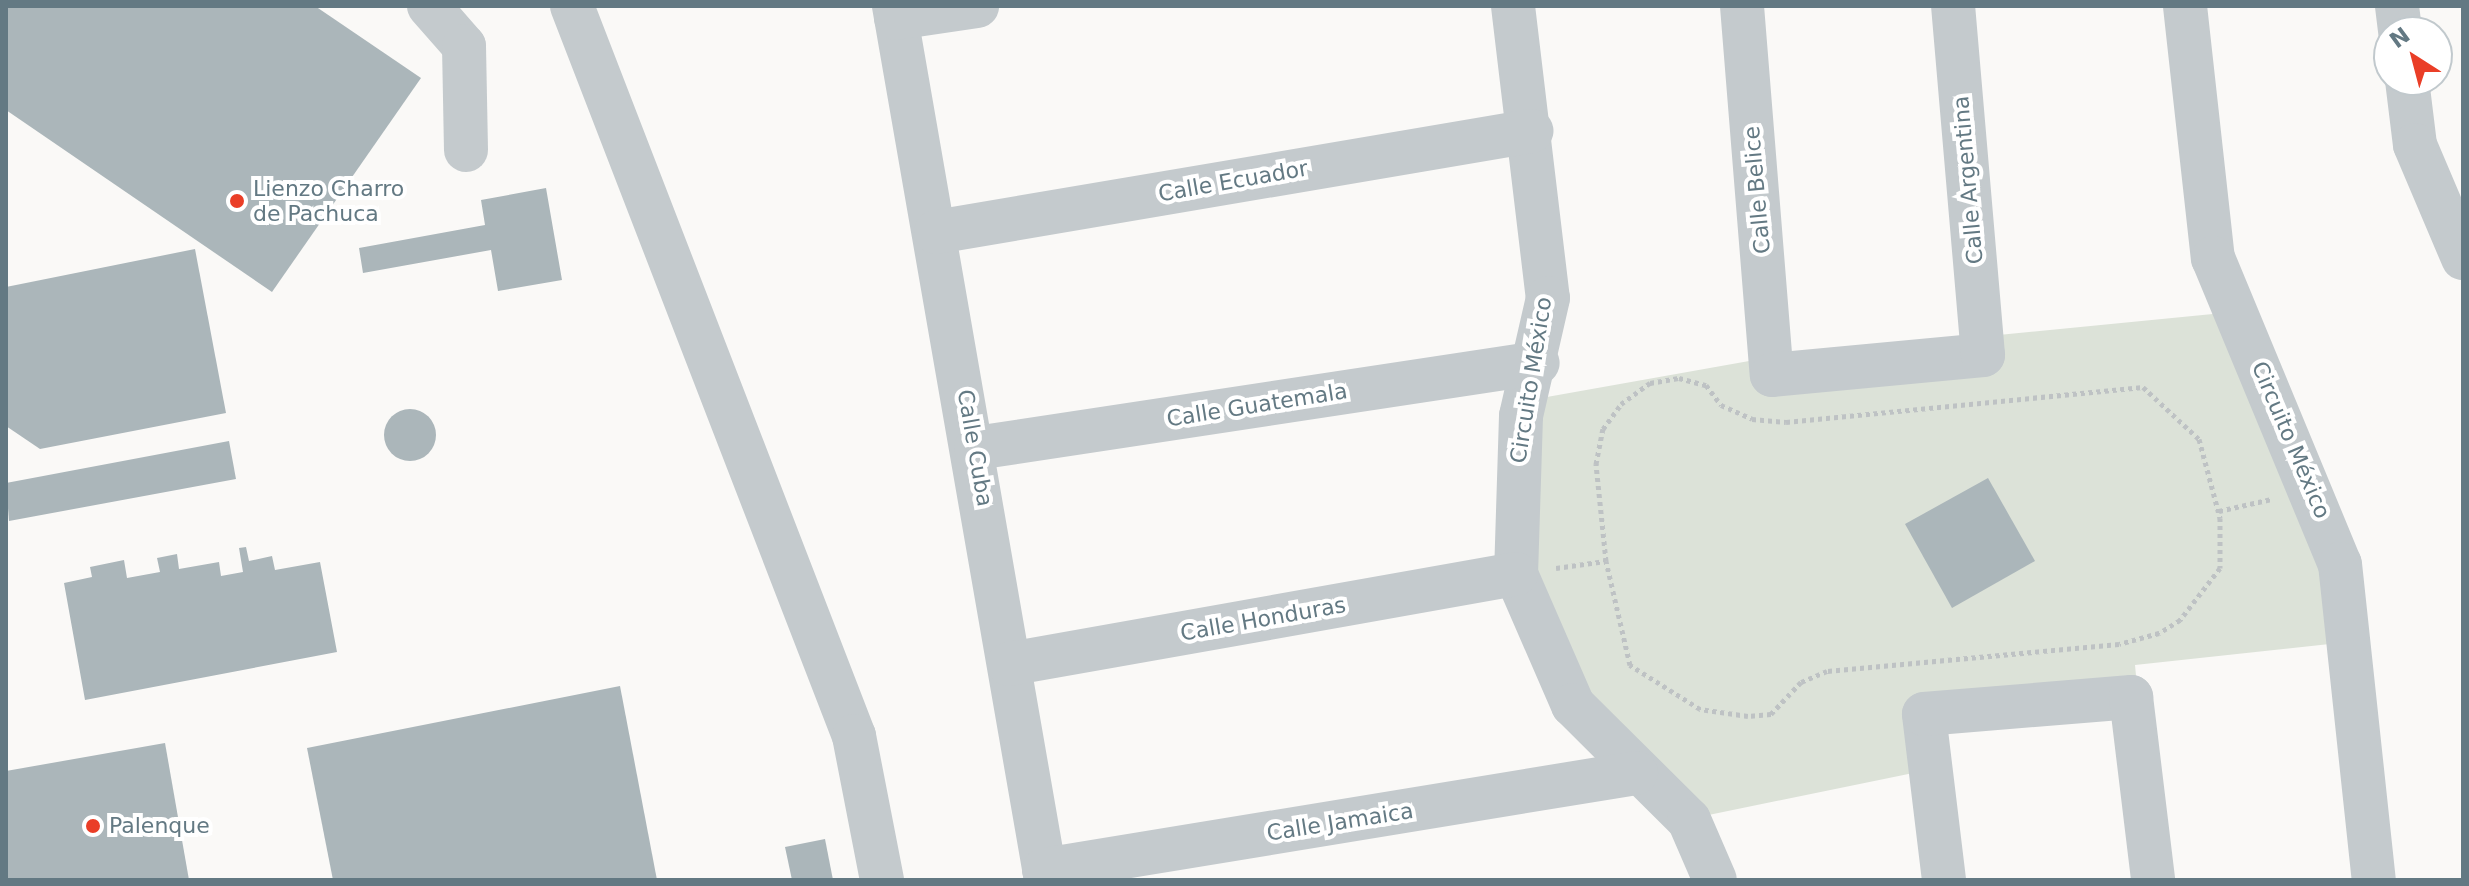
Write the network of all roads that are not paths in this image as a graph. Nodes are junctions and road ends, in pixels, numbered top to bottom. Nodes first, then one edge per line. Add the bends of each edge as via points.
1 (429, 6) edge
2 (572, 6) edge
3 (977, 6) edge
4 (1513, 6) edge
5 (1742, 6) edge
6 (1953, 6) edge
7 (2185, 6) edge
8 (895, 12) edge
9 (2409, 96) edge
10 (1531, 131) junction
11 (466, 150) dead end
12 (936, 232) junction
13 (2463, 258) edge
14 (1983, 355) joint
15 (1538, 363) junction
16 (976, 448) junction
17 (1516, 574) junction
18 (1009, 664) junction
19 (1636, 773) junction
20 (1045, 875) edge
21 (882, 880) edge
22 (1715, 880) edge
23 (1944, 880) edge
24 (2153, 880) edge
25 (2374, 880) edge

1 - 11 street via 464,46
2 - 21 street via 854,736
3 - 8 street
4 - 10 street, Circuito México
5 - 14 street, Calle Belice via 1772,375
6 - 14 street, Calle Argentina
7 - 25 street, Circuito México via 2213,258 2340,564
8 - 12 street, Calle Cuba
9 - 13 street via 2415,145
10 - 12 street, Calle Ecuador
10 - 15 street, Circuito México via 1548,298
12 - 16 street, Calle Cuba
15 - 16 street, Calle Guatemala
15 - 17 street, Circuito México via 1521,416
16 - 18 street, Calle Cuba
17 - 18 street, Calle Honduras
17 - 19 street, Circuito México via 1573,705
18 - 20 street, Calle Cuba
19 - 20 street, Calle Jamaica
19 - 22 street, Circuito México via 1689,820
23 - 24 street via 1924,714 2131,697

